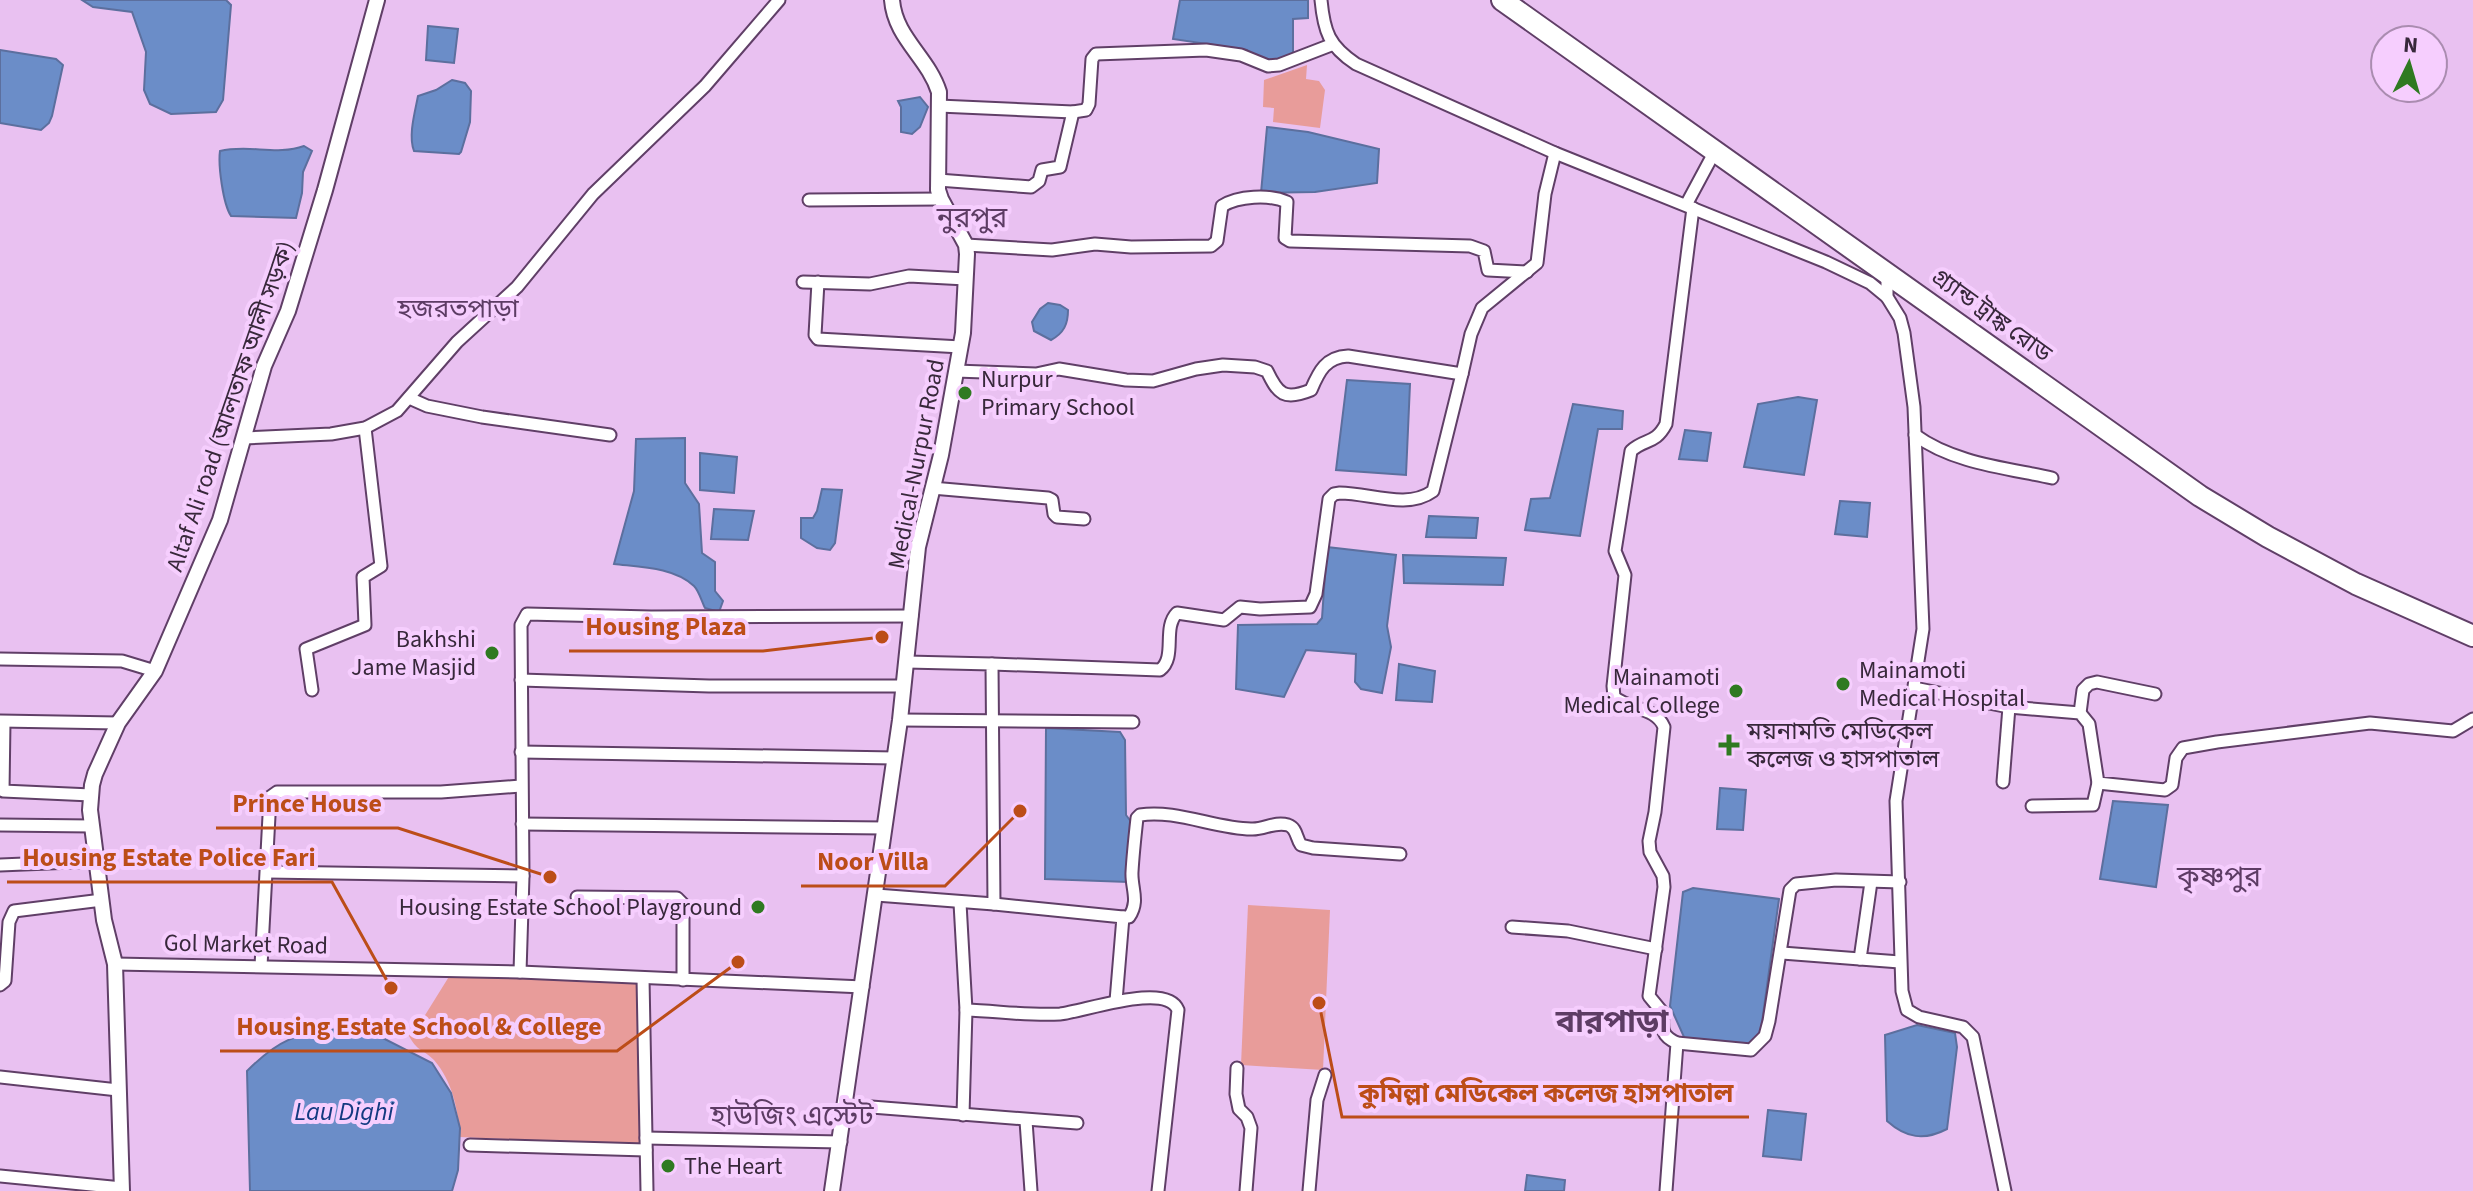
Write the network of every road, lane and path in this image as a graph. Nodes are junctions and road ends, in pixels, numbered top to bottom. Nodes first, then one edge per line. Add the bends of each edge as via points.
1 (377, 0) edge
2 (779, 0) edge
3 (892, 0) edge
4 (1321, 0) edge
5 (1502, 0) edge
6 (1331, 45) junction
7 (939, 106) junction
8 (1073, 112) junction
9 (1715, 151) junction
10 (1555, 153) junction
11 (938, 180) junction
12 (941, 199) junction
13 (809, 200) dead end
14 (1690, 207) junction
15 (966, 245) junction
16 (1528, 272) junction
17 (1887, 272) junction
18 (966, 279) junction
19 (803, 282) dead end
20 (818, 282) junction
21 (1887, 297) junction
22 (961, 347) junction
23 (956, 371) junction
24 (1462, 374) junction
25 (409, 398) junction
26 (365, 428) junction
27 (610, 435) dead end
28 (1915, 435) junction
29 (244, 438) junction
30 (2052, 478) dead end
31 (932, 488) junction
32 (1084, 519) dead end
33 (912, 616) junction
34 (2473, 636) edge
35 (0, 659) edge
36 (907, 662) junction
37 (992, 664) junction
38 (155, 671) junction
39 (521, 680) junction
40 (904, 686) junction
41 (1914, 688) junction
42 (312, 690) dead end
43 (2155, 694) dead end
44 (2009, 707) junction
45 (2080, 713) junction
46 (2473, 719) edge
47 (900, 720) junction
48 (992, 721) junction
49 (2, 722) edge
50 (1133, 722) dead end
51 (118, 723) junction
52 (521, 752) junction
53 (895, 758) junction
54 (2003, 782) dead end
55 (2098, 783) junction
56 (521, 786) junction
57 (91, 795) junction
58 (2032, 806) dead end
59 (522, 824) junction
60 (0, 825) edge
61 (92, 826) junction
62 (885, 828) junction
63 (1400, 854) dead end
64 (97, 861) junction
65 (0, 865) edge
66 (267, 872) junction
67 (523, 876) junction
68 (1871, 882) junction
69 (1900, 882) junction
70 (876, 895) junction
71 (577, 897) dead end
72 (102, 900) junction
73 (960, 903) junction
74 (994, 904) junction
75 (1123, 917) junction
76 (1512, 927) dead end
77 (1656, 949) junction
78 (1782, 953) junction
79 (1860, 959) junction
80 (1900, 962) junction
81 (115, 964) junction
82 (261, 966) junction
83 (520, 972) junction
84 (643, 978) junction
85 (683, 980) junction
86 (0, 985) edge
87 (863, 987) junction
88 (1116, 1001) junction
89 (966, 1010) junction
90 (1677, 1043) junction
91 (1237, 1068) dead end
92 (1325, 1075) dead end
93 (0, 1077) edge
94 (118, 1090) junction
95 (846, 1105) junction
96 (963, 1115) junction
97 (1026, 1121) junction
98 (1077, 1123) dead end
99 (841, 1142) junction
100 (646, 1144) junction
101 (470, 1145) dead end
102 (0, 1176) edge
103 (15, 1177) junction
104 (2004, 1187) edge
105 (122, 1190) edge
106 (14, 1191) edge
107 (647, 1191) edge
108 (832, 1191) edge
109 (1031, 1191) edge
110 (1158, 1191) edge
111 (1246, 1191) edge
112 (1309, 1191) edge
113 (1666, 1191) edge

1 - 29 main road, Altaf Ali road (আলতাফ আলী সড়ক) via 325,190
2 - 25 street via 705,86 593,194 517,287 457,342
3 - 7 main road, Medical-Nurpur Road via 903,37 935,80
4 - 6 street
5 - 9 highway, গ্র্যান্ড ট্রাঙ্ক রোড
6 - 8 street via 1268,66 1226,52 1103,52 1092,59 1086,110
6 - 10 street via 1356,64
7 - 8 street
7 - 11 main road, Medical-Nurpur Road
8 - 11 street via 1062,164 1042,170 1035,186
9 - 14 street
9 - 17 highway, গ্র্যান্ড ট্রাঙ্ক রোড
10 - 14 street
10 - 16 street via 1540,253
11 - 12 main road, Medical-Nurpur Road
12 - 13 street
12 - 15 main road, Medical-Nurpur Road
14 - 21 street via 1855,275
14 - 77 street via 1666,424 1660,436 1631,451 1615,551 1625,575 1614,697 1654,713 1664,727 1649,841 1664,887
15 - 16 street via 1052,250 1095,244 1211,246 1217,241 1222,206 1270,198 1287,202 1285,238 1290,241 1470,246 1484,251 1488,270
15 - 18 main road, Medical-Nurpur Road
16 - 24 street via 1482,308
17 - 21 street
17 - 34 highway, গ্র্যান্ড ট্রাঙ্ক রোড via 2200,496 2356,584
18 - 20 street via 909,276 870,284
18 - 22 main road, Medical-Nurpur Road
19 - 20 street
20 - 22 street via 818,339
21 - 28 street via 1904,333
22 - 23 main road, Medical-Nurpur Road
23 - 24 street via 1036,374 1059,369 1153,381 1236,365 1267,371 1283,394 1311,390 1336,356
23 - 31 main road, Medical-Nurpur Road
24 - 37 street via 1433,491 1421,499 1340,493 1329,499 1310,607 1240,607 1224,620 1177,613 1167,662 1160,670
25 - 26 street
25 - 27 street via 482,417
26 - 29 street
26 - 42 street via 381,566 363,577 365,625 306,649
28 - 30 street via 1936,449 1983,464
28 - 41 street via 1923,629
29 - 38 main road, Altaf Ali road (আলতাফ আলী সড়ক) via 220,520
31 - 32 street via 1048,498 1057,517
31 - 33 main road, Medical-Nurpur Road via 918,547
33 - 36 main road, Medical-Nurpur Road
33 - 39 street via 527,614 521,625
35 - 38 street via 100,659
36 - 37 street
36 - 40 main road, Medical-Nurpur Road
37 - 48 street
38 - 51 main road, Altaf Ali road (আলতাফ আলী সড়ক)
39 - 40 street
39 - 52 street
40 - 47 main road, Medical-Nurpur Road
41 - 44 street
41 - 69 street via 1896,801
43 - 45 street via 2089,684
44 - 45 street
44 - 54 street
45 - 55 street via 2089,724
46 - 55 street via 2453,731 2370,723 2217,742 2183,748 2169,789
47 - 48 street
47 - 53 main road, Medical-Nurpur Road
48 - 50 street
48 - 74 street
49 - 51 street
49 - 57 street via 3,791
51 - 57 main road, Altaf Ali road (আলতাফ আলী সড়ক)
52 - 53 street
52 - 56 street
53 - 62 main road, Medical-Nurpur Road
55 - 58 street via 2093,805
56 - 59 street
56 - 66 street via 441,792 277,792 268,803
57 - 61 main road, Altaf Ali road (আলতাফ আলী সড়ক)
59 - 62 street
59 - 67 street
60 - 61 street
61 - 64 main road, Altaf Ali road (আলতাফ আলী সড়ক)
62 - 70 main road, Medical-Nurpur Road
63 - 75 street via 1301,845 1289,826 1251,829 1140,815 1131,877 1134,908
64 - 65 street
64 - 72 main road, Altaf Ali road (আলতাফ আলী সড়ক)
66 - 67 street
66 - 82 street
67 - 83 street
68 - 69 street
68 - 78 street via 1796,884 1790,890
68 - 79 street
69 - 80 street
70 - 73 street
70 - 87 main road, Medical-Nurpur Road
71 - 85 street via 677,898 683,904
72 - 81 main road, Altaf Ali road (আলতাফ আলী সড়ক)
72 - 86 street via 14,911 5,981
73 - 74 street
73 - 89 street
74 - 75 street
75 - 88 street
76 - 77 street via 1568,931
77 - 90 street via 1649,996 1663,1013 1666,1038
78 - 79 street
78 - 90 street via 1769,1021 1758,1045 1751,1050
79 - 80 street
80 - 104 street via 1907,1010 1963,1027 1973,1037
81 - 82 street, Gol Market Road
81 - 94 main road, Altaf Ali road (আলতাফ আলী সড়ক)
82 - 83 street, Gol Market Road
83 - 84 street, Gol Market Road
84 - 85 street, Gol Market Road
84 - 100 street
85 - 87 street, Gol Market Road
87 - 95 main road, Medical-Nurpur Road
88 - 89 street via 1060,1014
88 - 110 street via 1170,1000 1178,1010
89 - 96 street
90 - 113 street
91 - 111 street via 1239,1109 1251,1128
92 - 112 street
93 - 94 street
94 - 105 main road, Altaf Ali road (আলতাফ আলী সড়ক)
95 - 96 street
95 - 99 main road, Medical-Nurpur Road
96 - 97 street
97 - 98 street
97 - 109 street
99 - 100 street
99 - 108 main road, Medical-Nurpur Road
100 - 101 street
100 - 107 street
102 - 103 street
103 - 105 street
103 - 106 street

